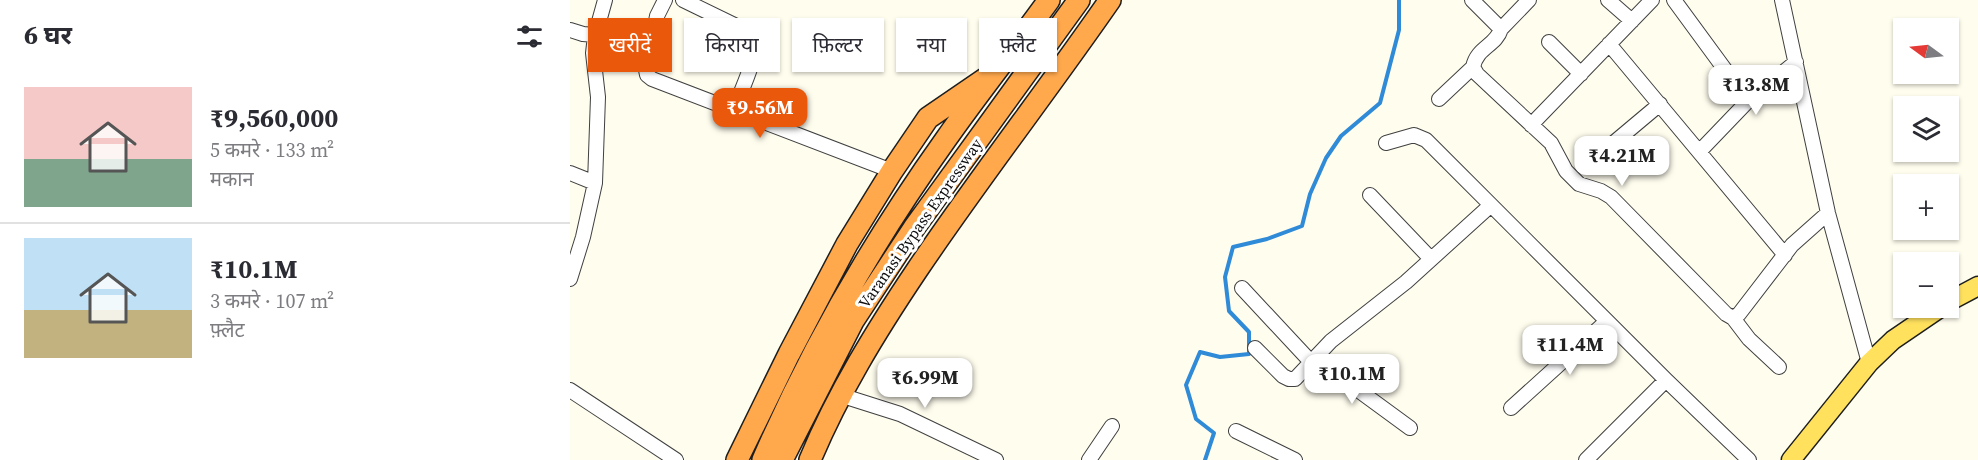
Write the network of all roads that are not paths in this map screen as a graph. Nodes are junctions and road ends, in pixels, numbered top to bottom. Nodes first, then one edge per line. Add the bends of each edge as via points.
1 (605, 0) edge
2 (665, 0) edge
3 (683, 0) edge
4 (1049, 0) edge
5 (1079, 0) edge
6 (1110, 0) edge
7 (1472, 0) edge
8 (1529, 0) edge
9 (1608, 0) edge
10 (1652, 0) edge
11 (1674, 0) edge
12 (1782, 0) edge
13 (600, 18) edge
14 (657, 18) edge
15 (1036, 18) edge
16 (1632, 21) junction
17 (1502, 28) junction
18 (570, 30) edge
19 (588, 34) edge
20 (1549, 42) dead end
21 (1609, 44) junction
22 (1796, 62) junction
23 (1473, 67) junction
24 (595, 72) edge
25 (646, 72) edge
26 (994, 72) edge
27 (996, 72) edge
28 (1581, 74) junction
29 (1439, 99) dead end
30 (1748, 101) junction
31 (1660, 104) junction
32 (734, 112) junction
33 (1532, 125) junction
34 (1386, 143) dead end
35 (1604, 151) dead end
36 (1700, 151) junction
37 (892, 171) junction
38 (570, 173) edge
39 (595, 183) junction
40 (1370, 195) dead end
41 (1491, 205) junction
42 (1828, 213) junction
43 (1785, 255) junction
44 (1431, 259) junction
45 (570, 279) edge
46 (1978, 286) edge
47 (1242, 288) dead end
48 (1959, 296) edge
49 (1732, 318) junction
50 (1925, 318) edge
51 (1607, 321) junction
52 (1255, 348) dead end
53 (1315, 358) junction
54 (1869, 363) junction
55 (1779, 367) dead end
56 (1666, 380) junction
57 (570, 390) edge
58 (840, 395) junction
59 (1511, 408) dead end
60 (1112, 426) dead end
61 (1410, 428) dead end
62 (1236, 431) dead end
63 (676, 460) edge
64 (737, 460) edge
65 (762, 460) edge
66 (782, 460) edge
67 (810, 460) edge
68 (996, 460) edge
69 (1089, 460) edge
70 (1295, 460) edge
71 (1586, 460) edge
72 (1749, 460) edge
73 (1791, 460) edge

1 - 13 street
2 - 14 street
3 - 32 street via 755,35 754,52
4 - 15 highway, Varanasi Bypass Expressway
5 - 66 highway, Varanasi Bypass Expressway via 865,302
6 - 58 highway via 955,214 886,316
7 - 17 street
8 - 17 street
9 - 16 street
10 - 16 street
11 - 30 street
12 - 22 street
16 - 21 street
17 - 23 street via 1475,58
18 - 19 street
20 - 28 street
21 - 28 street
21 - 31 street
22 - 30 street
22 - 42 street
23 - 29 street
23 - 33 street
24 - 39 street
25 - 32 street via 652,79
26 - 37 highway via 928,118
27 - 65 highway, Varanasi Bypass Expressway via 908,194 833,314
28 - 33 street
30 - 36 street
31 - 35 street
31 - 36 street
32 - 37 street
33 - 49 street via 1551,142 1566,171 1579,184 1611,197
34 - 41 street via 1414,135 1426,140
36 - 43 street
37 - 64 highway via 847,244
38 - 39 street
39 - 45 street
40 - 44 street
41 - 44 street
41 - 51 street
42 - 43 street
42 - 54 street
43 - 49 street
44 - 53 street
46 - 48 main road
47 - 53 street
49 - 55 street
50 - 54 main road
51 - 56 street
51 - 59 street
52 - 53 street via 1289,379 1295,379
53 - 61 street
54 - 73 main road
56 - 71 street
56 - 72 street
57 - 63 street
58 - 67 highway
58 - 68 street via 900,414
60 - 69 street
62 - 70 street

